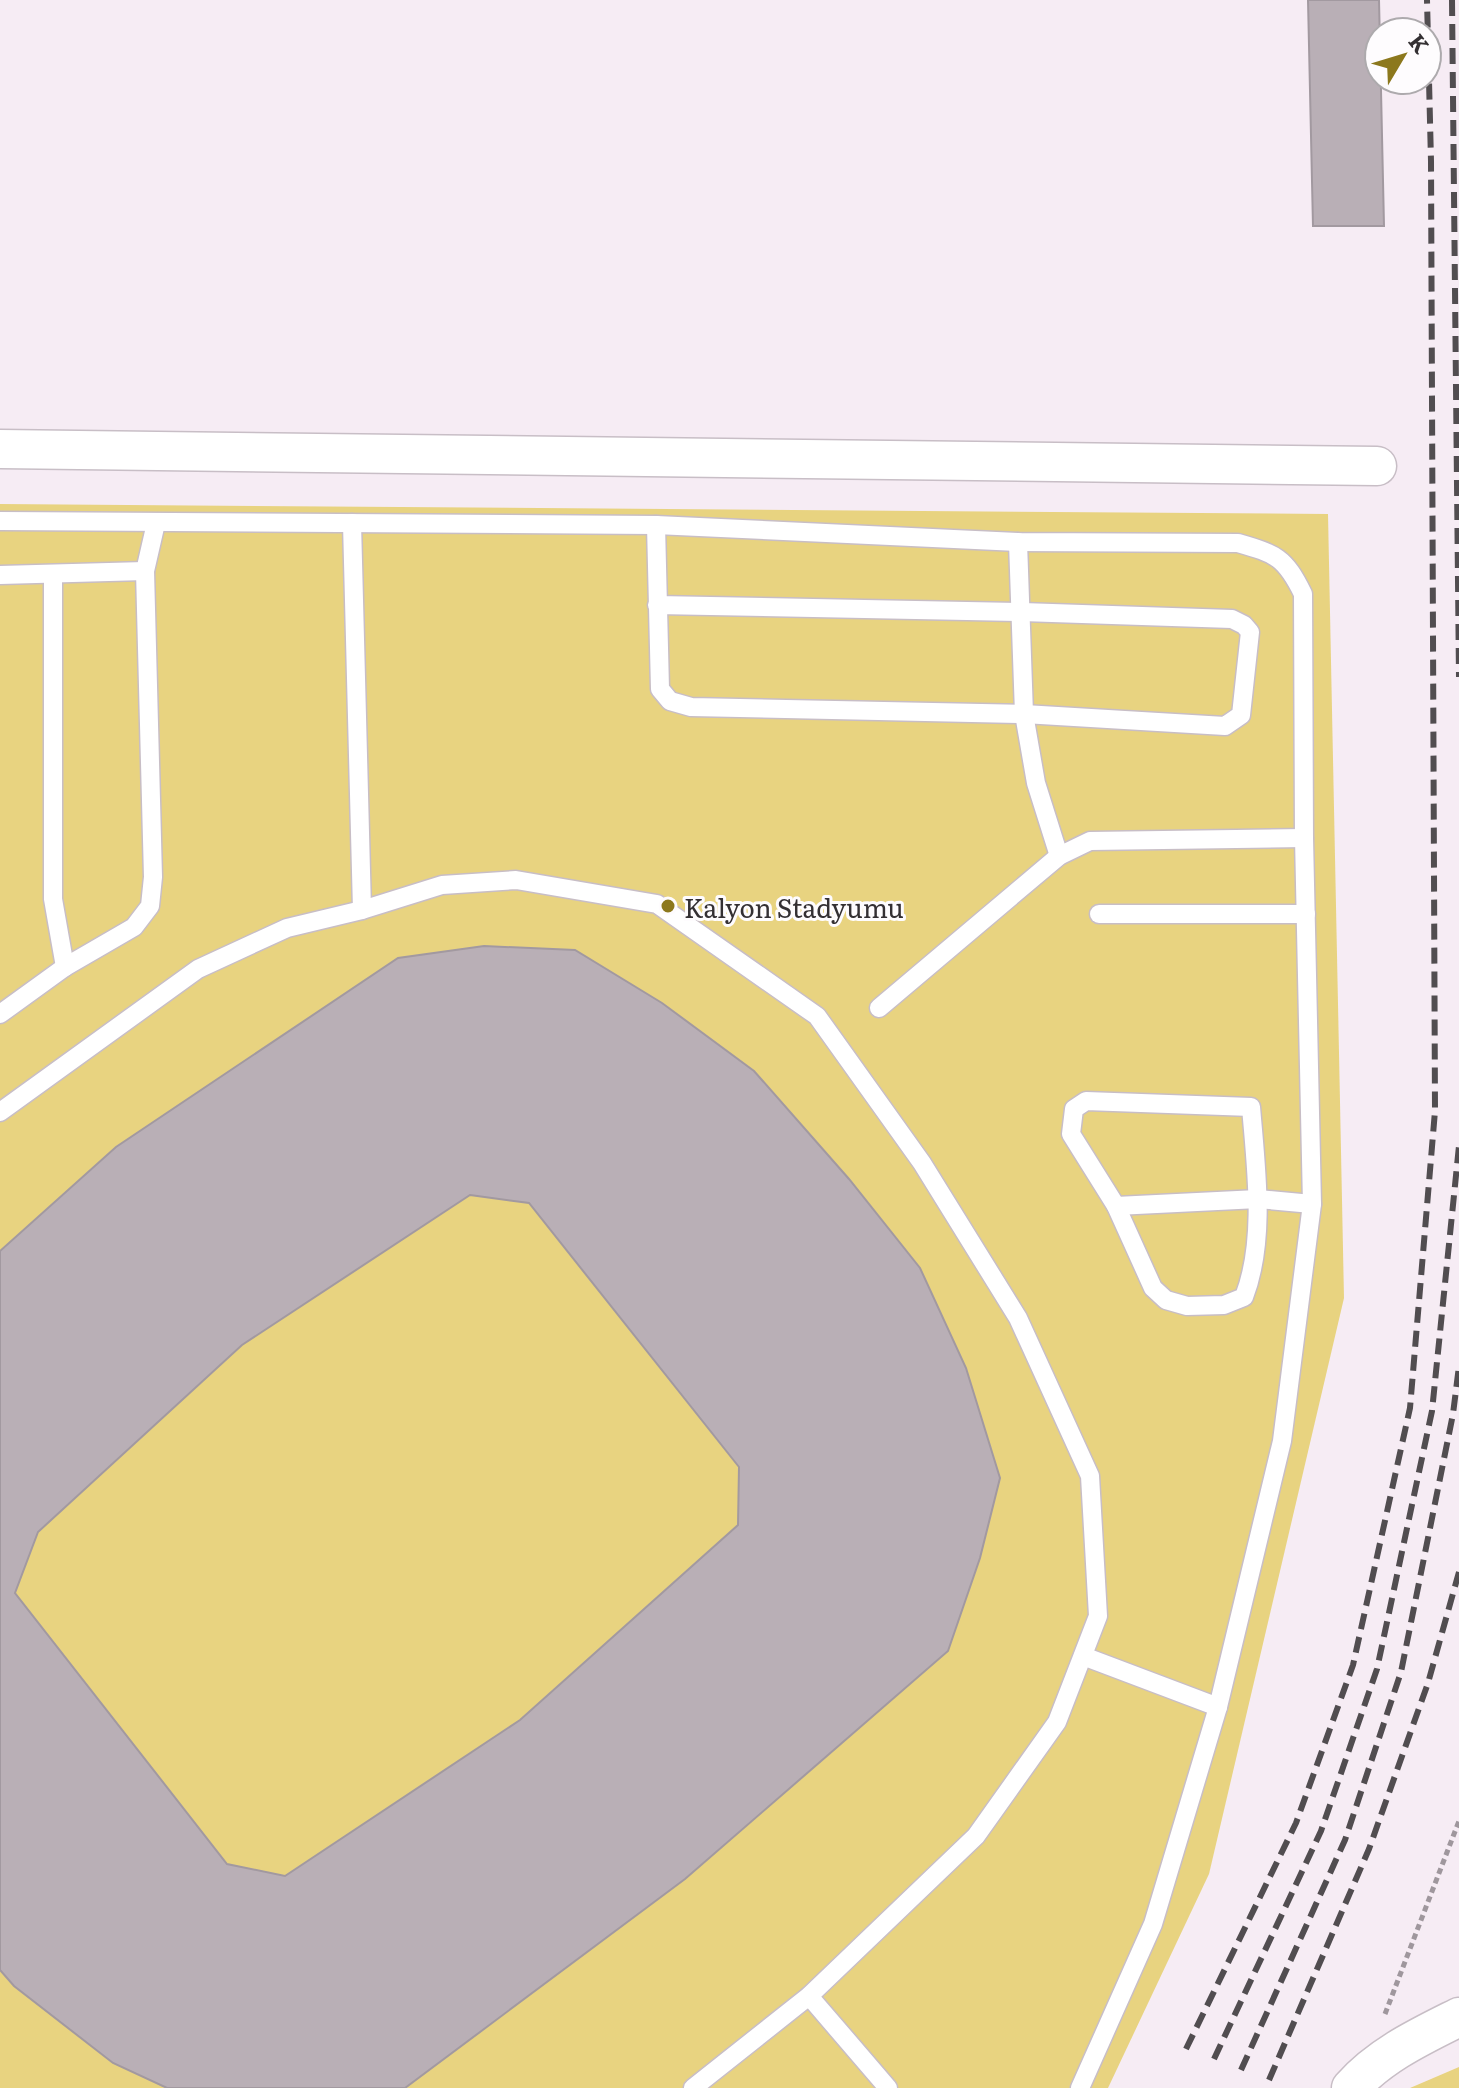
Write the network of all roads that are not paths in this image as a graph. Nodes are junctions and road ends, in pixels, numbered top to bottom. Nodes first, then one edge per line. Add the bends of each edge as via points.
1 (0, 449) edge
2 (1377, 466) dead end
3 (0, 521) edge
4 (156, 523) junction
5 (352, 523) junction
6 (656, 525) junction
7 (1018, 542) junction
8 (145, 571) junction
9 (0, 575) edge
10 (53, 575) junction
11 (657, 605) junction
12 (1022, 612) junction
13 (1024, 714) junction
14 (1304, 838) junction
15 (1059, 856) junction
16 (362, 910) junction
17 (1099, 914) dead end
18 (1306, 914) junction
19 (65, 967) junction
20 (879, 1008) dead end
21 (0, 1014) edge
22 (0, 1112) edge
23 (1258, 1199) junction
24 (1312, 1204) junction
25 (1116, 1206) junction
26 (1083, 1656) junction
27 (1218, 1707) junction
28 (809, 1996) junction
29 (1459, 2017) edge
30 (693, 2088) edge
31 (888, 2088) edge
32 (1080, 2088) edge
33 (1351, 2088) edge

1 - 2 street
3 - 4 lane
4 - 5 lane
4 - 8 lane
5 - 6 lane
5 - 16 lane
6 - 7 lane
6 - 11 lane
7 - 12 lane
7 - 14 lane via 1238,543 1266,551 1290,567 1303,594
8 - 10 lane
8 - 19 lane via 150,906 134,927
9 - 10 lane
10 - 19 lane via 53,899
11 - 12 lane
11 - 13 lane via 660,689 670,701 691,707
12 - 13 lane
12 - 13 lane via 1232,619 1250,632 1241,715 1225,726
13 - 15 lane via 1036,783
14 - 15 lane via 1090,841
14 - 18 lane
15 - 20 lane
16 - 22 lane via 287,928 198,969
16 - 26 lane via 442,885 516,880 657,904 817,1016 922,1163 1018,1318 1090,1476 1098,1616
17 - 18 lane
18 - 24 lane
19 - 21 lane
23 - 24 lane
23 - 25 lane
23 - 25 lane via 1250,1280 1244,1297 1224,1305 1187,1306 1166,1300 1153,1288
23 - 25 lane via 1251,1107 1086,1101 1074,1109 1071,1134
24 - 27 lane via 1282,1441
26 - 27 lane
26 - 28 lane via 1057,1722 976,1836
27 - 32 lane via 1153,1924
28 - 30 lane
28 - 31 lane
29 - 33 street via 1398,2049

